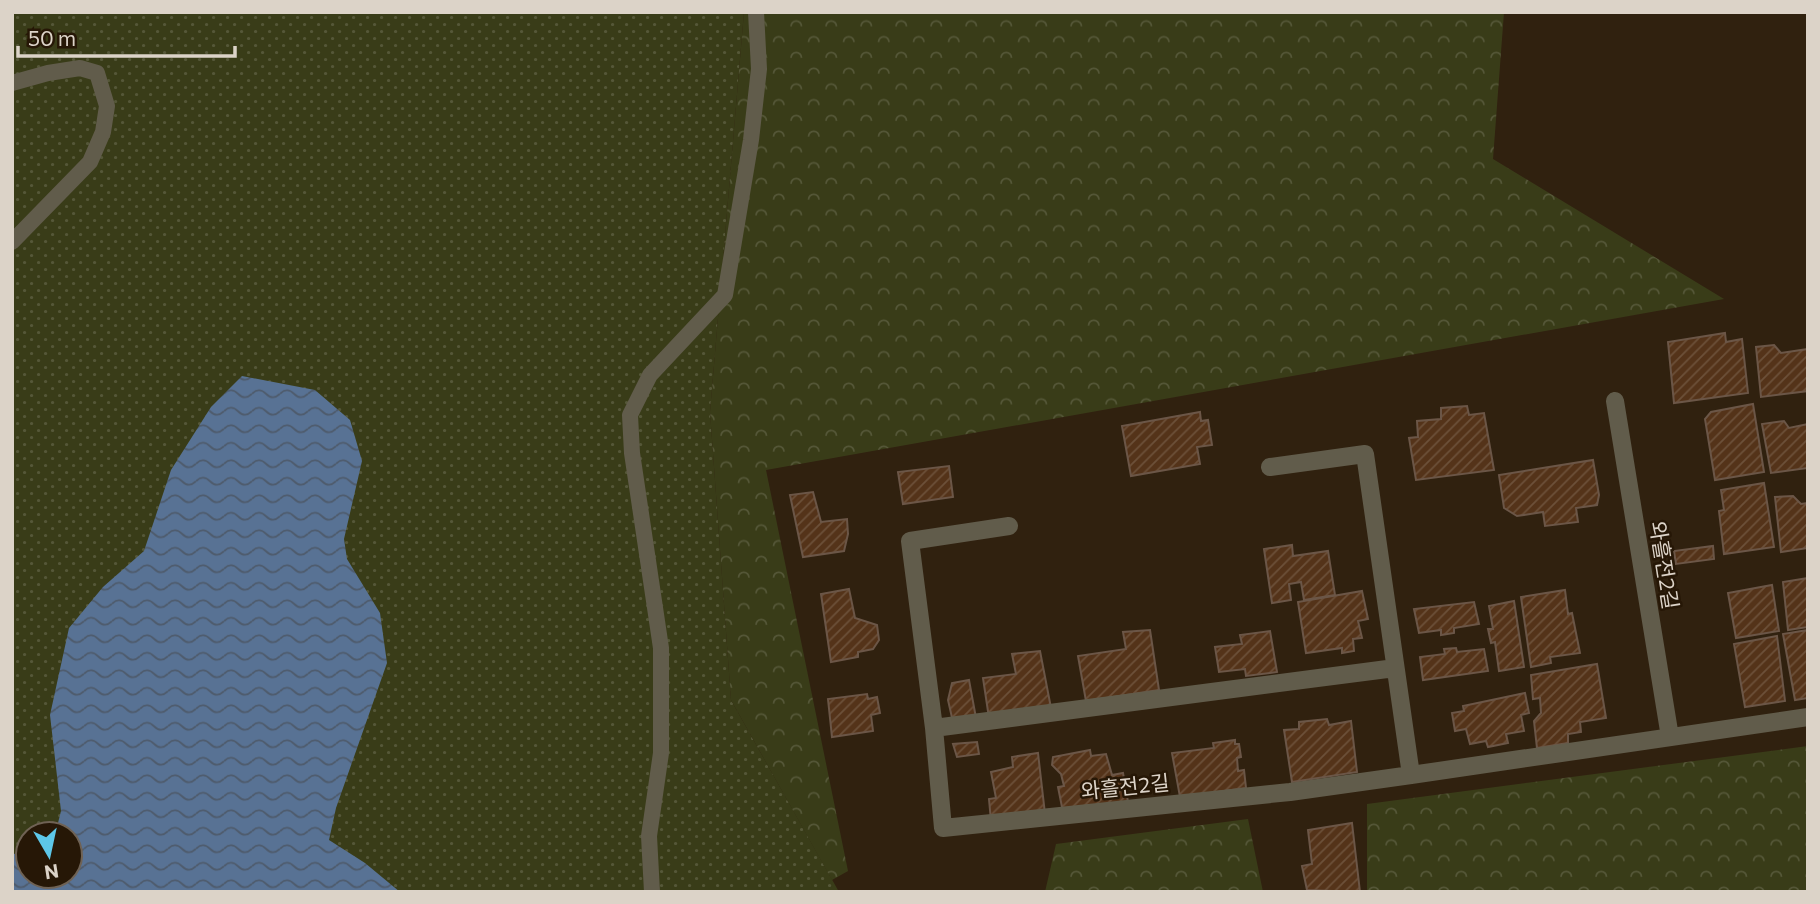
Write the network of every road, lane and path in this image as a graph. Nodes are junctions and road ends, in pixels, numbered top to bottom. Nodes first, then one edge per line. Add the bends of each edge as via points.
1 (756, 12) edge
2 (12, 83) edge
3 (12, 242) edge
4 (1615, 401) dead end
5 (1270, 467) dead end
6 (1009, 526) dead end
7 (1395, 668) junction
8 (1808, 717) edge
9 (934, 728) junction
10 (1671, 737) junction
11 (1411, 775) junction
12 (652, 892) edge

1 - 12 lane via 759,69 725,295 650,375 630,415 661,648 661,753 649,836
2 - 3 lane via 80,68 97,73 107,106 103,132 90,162
4 - 10 street, 와흘전2길
5 - 7 street via 1365,454
6 - 9 street, 와흘전2길 via 910,541
7 - 9 street
7 - 11 street
8 - 10 street, 와흘전2길
9 - 11 street, 와흘전2길 via 943,828
10 - 11 street, 와흘전2길

